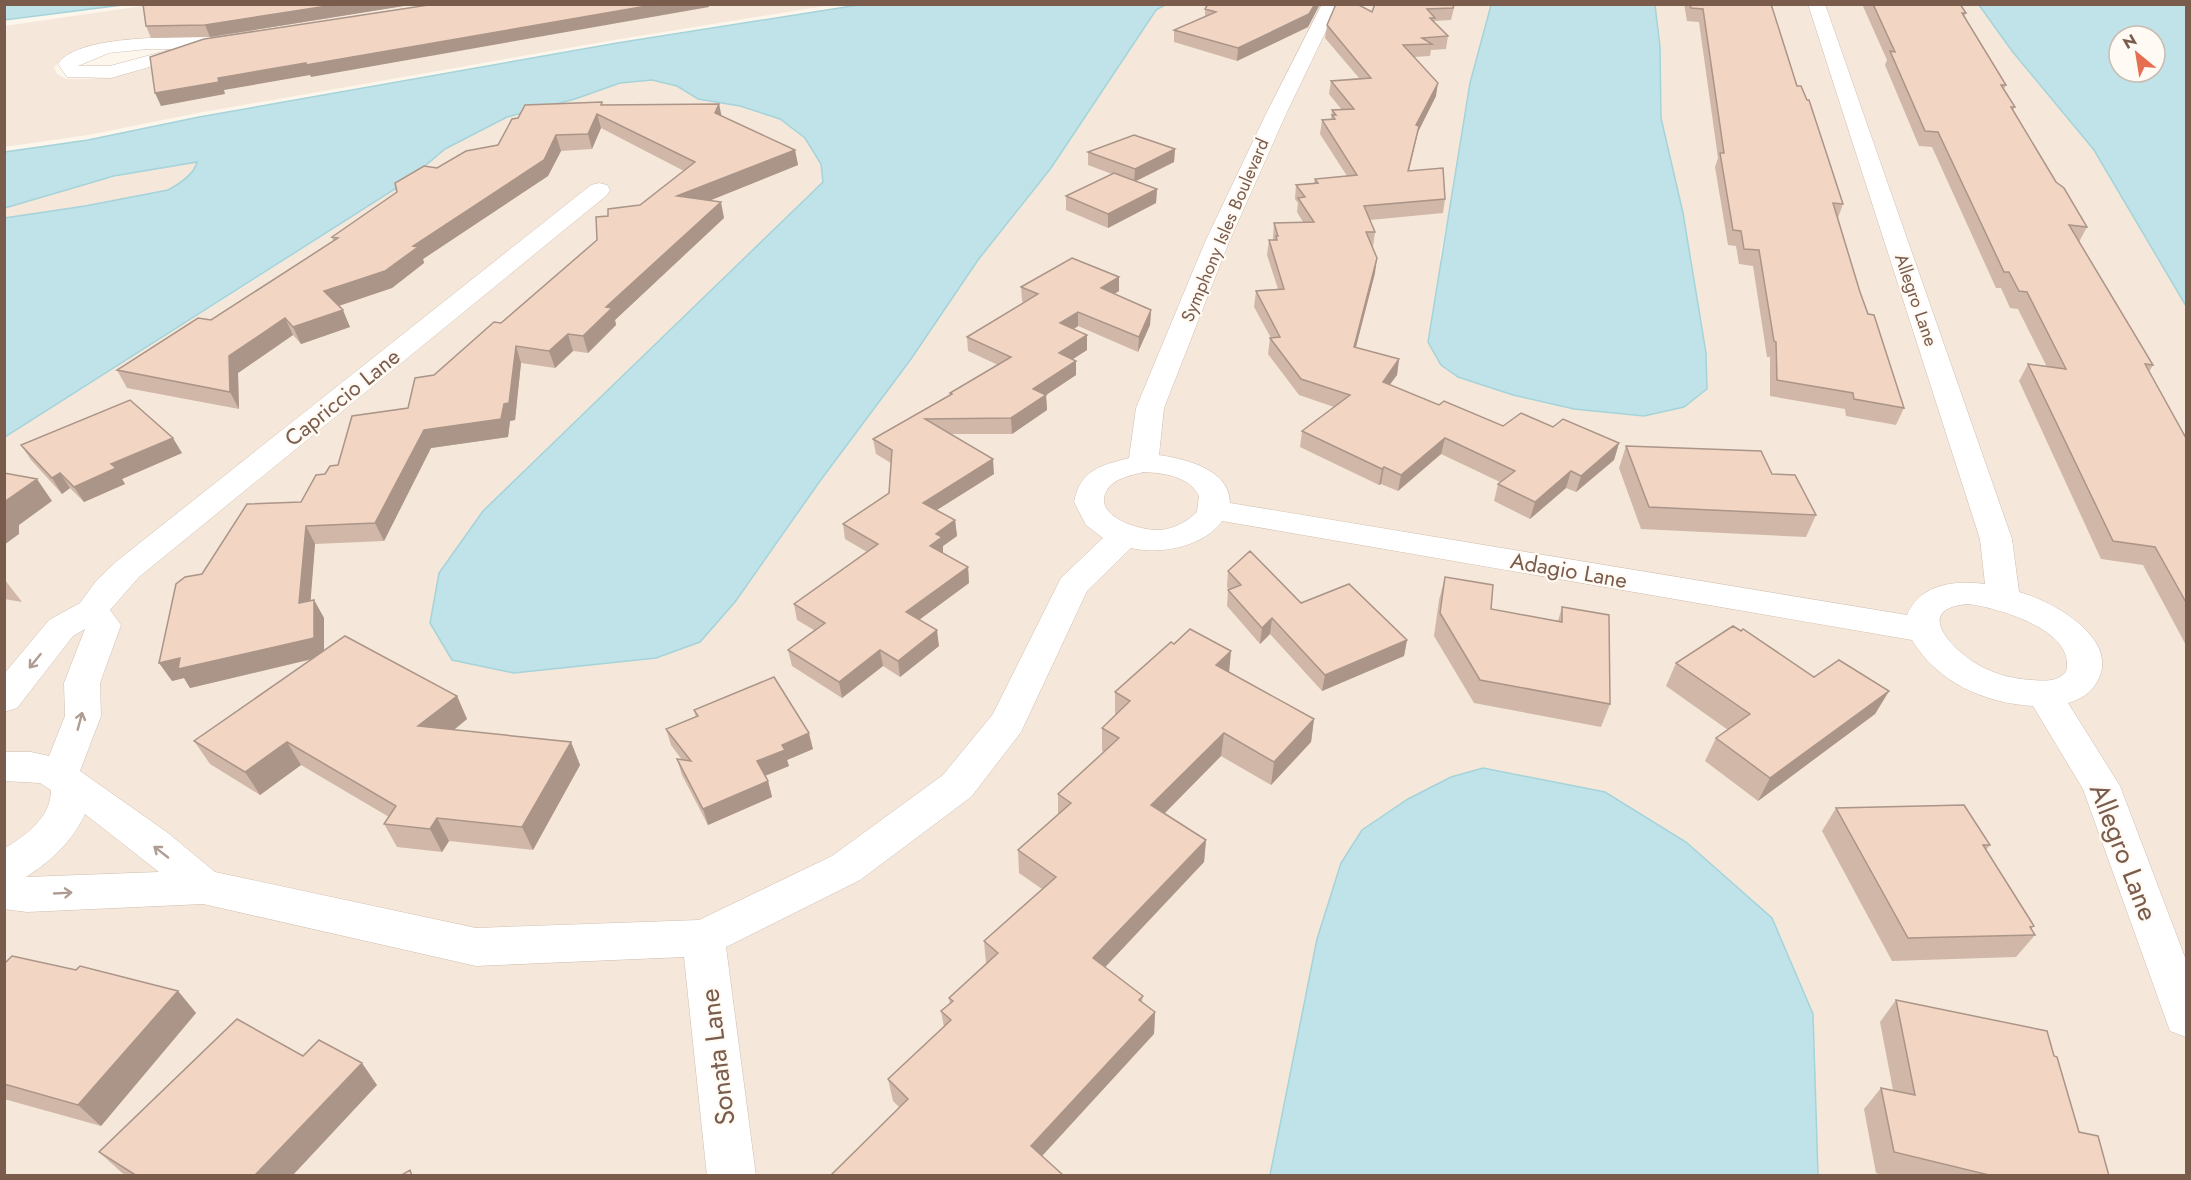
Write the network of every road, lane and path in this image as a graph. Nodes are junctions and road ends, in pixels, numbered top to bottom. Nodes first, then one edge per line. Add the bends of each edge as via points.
1 (1331, 4) edge
2 (1816, 4) edge
3 (243, 39) edge
4 (208, 44) junction
5 (599, 190) dead end
6 (1143, 463) junction
7 (1213, 510) junction
8 (1124, 536) junction
9 (2003, 598) junction
10 (92, 611) junction
11 (1924, 630) junction
12 (2044, 695) junction
13 (4, 699) edge
14 (4, 767) edge
15 (63, 778) junction
16 (4, 870) edge
17 (203, 887) junction
18 (4, 892) edge
19 (703, 938) junction
20 (2187, 1017) edge
21 (732, 1176) edge

1 - 6 street, Symphony Isles Boulevard via 1217,242 1150,408
2 - 9 street, Allegro Lane via 1996,538
3 - 4 street
4 - 4 street via 111,72 74,73 68,64 104,48 139,43
5 - 10 street, Capriccio Lane via 128,569
6 - 7 street via 1161,463 1194,474 1213,493
6 - 8 street via 1109,471 1090,491 1088,504 1094,517
7 - 8 street via 1200,527 1186,534 1146,540
7 - 11 street, Adagio Lane
8 - 19 street via 1073,586 1008,722 957,786 846,868
9 - 11 street via 1970,593 1934,600 1926,610
9 - 12 street via 2038,611 2058,624 2084,654 2086,668 2081,681 2067,690
10 -> 13 street, Capriccio Lane via 61,628
15 -> 10 street via 83,716 82,682 104,625
11 - 12 street via 1939,653 1960,670 2016,692
12 - 20 street, Allegro Lane via 2101,786
14 - 15 street via 33,765 53,770
15 - 16 street via 70,797 64,816 48,838
17 -> 15 street via 130,826
18 -> 17 street via 27,895
17 - 19 street via 476,947
19 - 21 street, Sonata Lane

